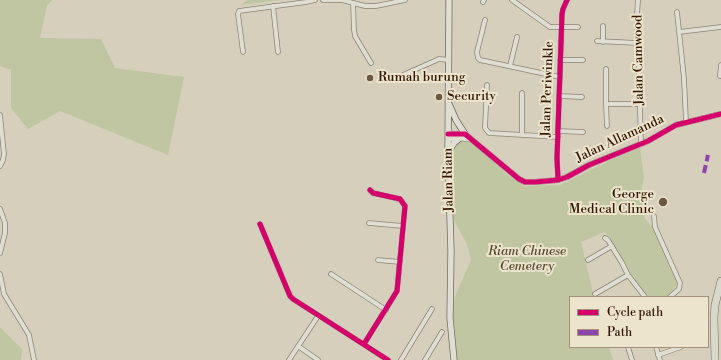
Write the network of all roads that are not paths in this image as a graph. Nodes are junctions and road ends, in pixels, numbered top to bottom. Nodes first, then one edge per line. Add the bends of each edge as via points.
1 (315, 0) edge
2 (324, 0) edge
3 (375, 0) edge
4 (405, 0) edge
5 (449, 0) edge
6 (512, 0) edge
7 (567, 0) edge
8 (638, 0) edge
9 (353, 3) junction
10 (273, 6) junction
11 (376, 6) junction
12 (677, 12) dead end
13 (485, 20) dead end
14 (562, 26) junction
15 (603, 26) dead end
16 (578, 27) dead end
17 (721, 27) edge
18 (679, 32) junction
19 (517, 37) dead end
20 (597, 41) dead end
21 (603, 42) junction
22 (638, 42) junction
23 (242, 52) dead end
24 (278, 52) dead end
25 (449, 60) junction
26 (560, 60) junction
27 (583, 60) dead end
28 (371, 63) dead end
29 (721, 65) edge
30 (510, 66) junction
31 (606, 69) dead end
32 (403, 75) dead end
33 (720, 76) edge
34 (560, 77) junction
35 (487, 85) dead end
36 (522, 93) dead end
37 (559, 96) junction
38 (582, 97) dead end
39 (448, 102) junction
40 (606, 104) junction
41 (640, 104) junction
42 (721, 114) edge
43 (0, 115) edge
44 (686, 122) junction
45 (607, 126) dead end
46 (558, 131) junction
47 (583, 132) dead end
48 (522, 135) junction
49 (448, 136) junction
50 (463, 136) junction
51 (558, 136) junction
52 (641, 144) junction
53 (448, 152) junction
54 (0, 166) edge
55 (558, 180) junction
56 (370, 190) dead end
57 (0, 209) edge
58 (654, 216) dead end
59 (369, 222) dead end
60 (260, 224) dead end
61 (403, 226) junction
62 (605, 238) dead end
63 (612, 246) junction
64 (0, 253) edge
65 (378, 260) dead end
66 (588, 260) dead end
67 (400, 262) junction
68 (0, 274) edge
69 (331, 274) dead end
70 (628, 275) junction
71 (721, 281) edge
72 (595, 294) dead end
73 (644, 296) edge
74 (671, 296) edge
75 (432, 309) dead end
76 (386, 310) junction
77 (318, 316) junction
78 (442, 332) dead end
79 (364, 344) junction
80 (298, 346) junction
81 (628, 348) edge
82 (656, 348) edge
83 (678, 348) edge
84 (658, 355) junction
85 (717, 358) edge
86 (34, 360) edge
87 (289, 360) edge
88 (318, 360) edge
89 (388, 360) edge
90 (400, 360) edge
91 (425, 360) edge
92 (454, 360) edge
93 (632, 360) edge
94 (660, 360) edge

1 - 10 street
2 - 9 street
3 - 11 street
4 - 11 street
5 - 25 main road, Jalan Riam
6 - 14 street via 550,27
7 - 14 street, Jalan Periwinkle via 562,8
8 - 22 street, Jalan Camwood
9 - 11 street
9 - 28 street via 355,36
10 - 23 street via 241,10 238,14
10 - 24 street
12 - 18 street
13 - 30 street via 477,52 478,58
14 - 16 street
14 - 26 street, Jalan Periwinkle
15 - 21 street
17 - 18 street
18 - 44 street
19 - 30 street
20 - 21 street
21 - 22 street
22 - 41 street, Jalan Camwood
25 - 32 street via 439,59
25 - 39 main road, Jalan Riam
26 - 27 street
26 - 34 street, Jalan Periwinkle
29 - 33 street
30 - 34 street
31 - 40 street
34 - 37 street, Jalan Periwinkle
35 - 48 street via 486,130 491,134
36 - 48 street
37 - 38 street
37 - 46 street, Jalan Periwinkle
39 - 49 main road, Jalan Riam
39 - 50 main road
40 - 41 street
40 - 45 street
41 - 52 street, Jalan Camwood
42 - 44 street, Jalan Allamanda
43 - 54 street via 4,154
44 - 52 street, Jalan Allamanda via 672,126
46 - 47 street
46 - 51 street, Jalan Periwinkle
48 - 51 street
49 - 50 street
49 - 53 main road, Jalan Riam
50 - 53 main road
50 - 55 street, Jalan Allamanda via 471,139 525,182
51 - 55 street, Jalan Periwinkle
52 - 55 street, Jalan Allamanda
53 - 92 main road, Jalan Riam via 450,318
56 - 61 street via 373,193 400,199 404,203
57 - 64 street via 5,233
58 - 74 street via 655,227 680,283 679,289
59 - 61 street
60 - 77 street via 290,296
61 - 67 street
62 - 63 street
63 - 66 street
63 - 70 street
65 - 67 street
67 - 76 street via 397,291
68 - 86 street via 4,294 29,336
69 - 76 street
70 - 72 street
70 - 73 street
71 - 85 highway via 714,318
75 - 90 street
76 - 79 street
77 - 79 street
77 - 80 street
78 - 91 street
79 - 89 street
80 - 87 street
80 - 88 street
81 - 93 street
82 - 84 street
83 - 84 street
84 - 94 street

